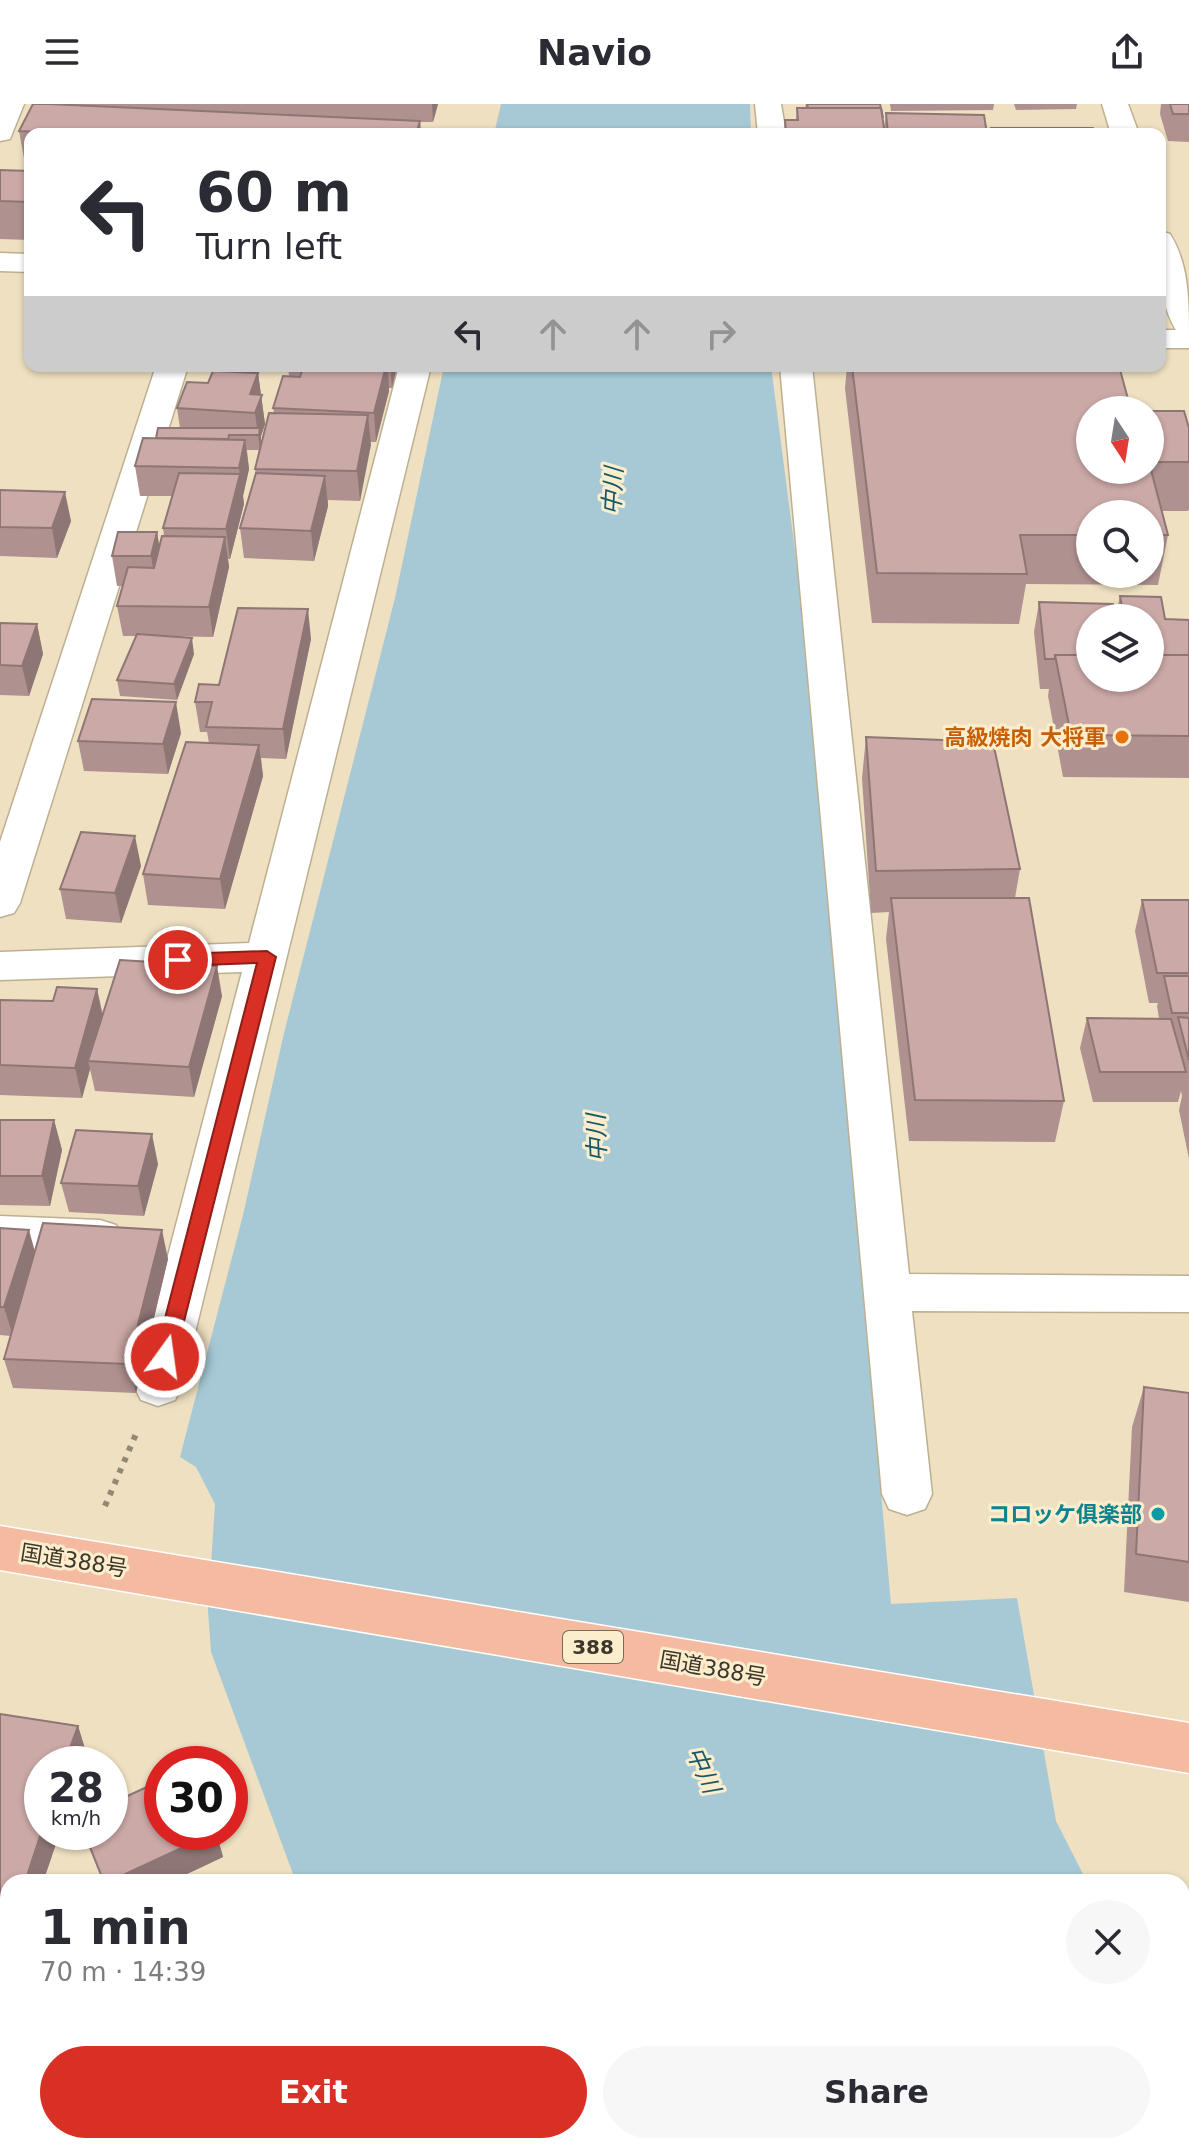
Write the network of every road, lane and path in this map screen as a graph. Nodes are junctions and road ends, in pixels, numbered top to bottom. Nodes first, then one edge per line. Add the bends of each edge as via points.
1 (11, 104) edge
2 (768, 104) edge
3 (1115, 104) edge
4 (771, 128) edge
5 (1123, 128) edge
6 (0, 133) edge
7 (1166, 258) edge
8 (0, 262) edge
9 (24, 263) edge
10 (1189, 327) edge
11 (1166, 339) edge
12 (1189, 339) edge
13 (170, 372) edge
14 (413, 372) edge
15 (797, 372) edge
16 (0, 903) edge
17 (267, 957) junction
18 (0, 966) edge
19 (0, 1234) edge
20 (160, 1241) junction
21 (887, 1292) junction
22 (1189, 1294) edge
23 (158, 1386) joint
24 (907, 1494) dead end
25 (105, 1506) dead end
26 (0, 1548) edge
27 (1189, 1748) edge

1 - 6 street
2 - 4 street
3 - 5 street
7 - 10 street
8 - 9 street
11 - 12 street
13 - 16 street
14 - 17 street
15 - 21 street
17 - 18 street
17 - 20 street
19 - 20 street
20 - 23 street
21 - 22 street
21 - 24 street
23 - 25 path
26 - 27 highway, 国道388号 / 388

